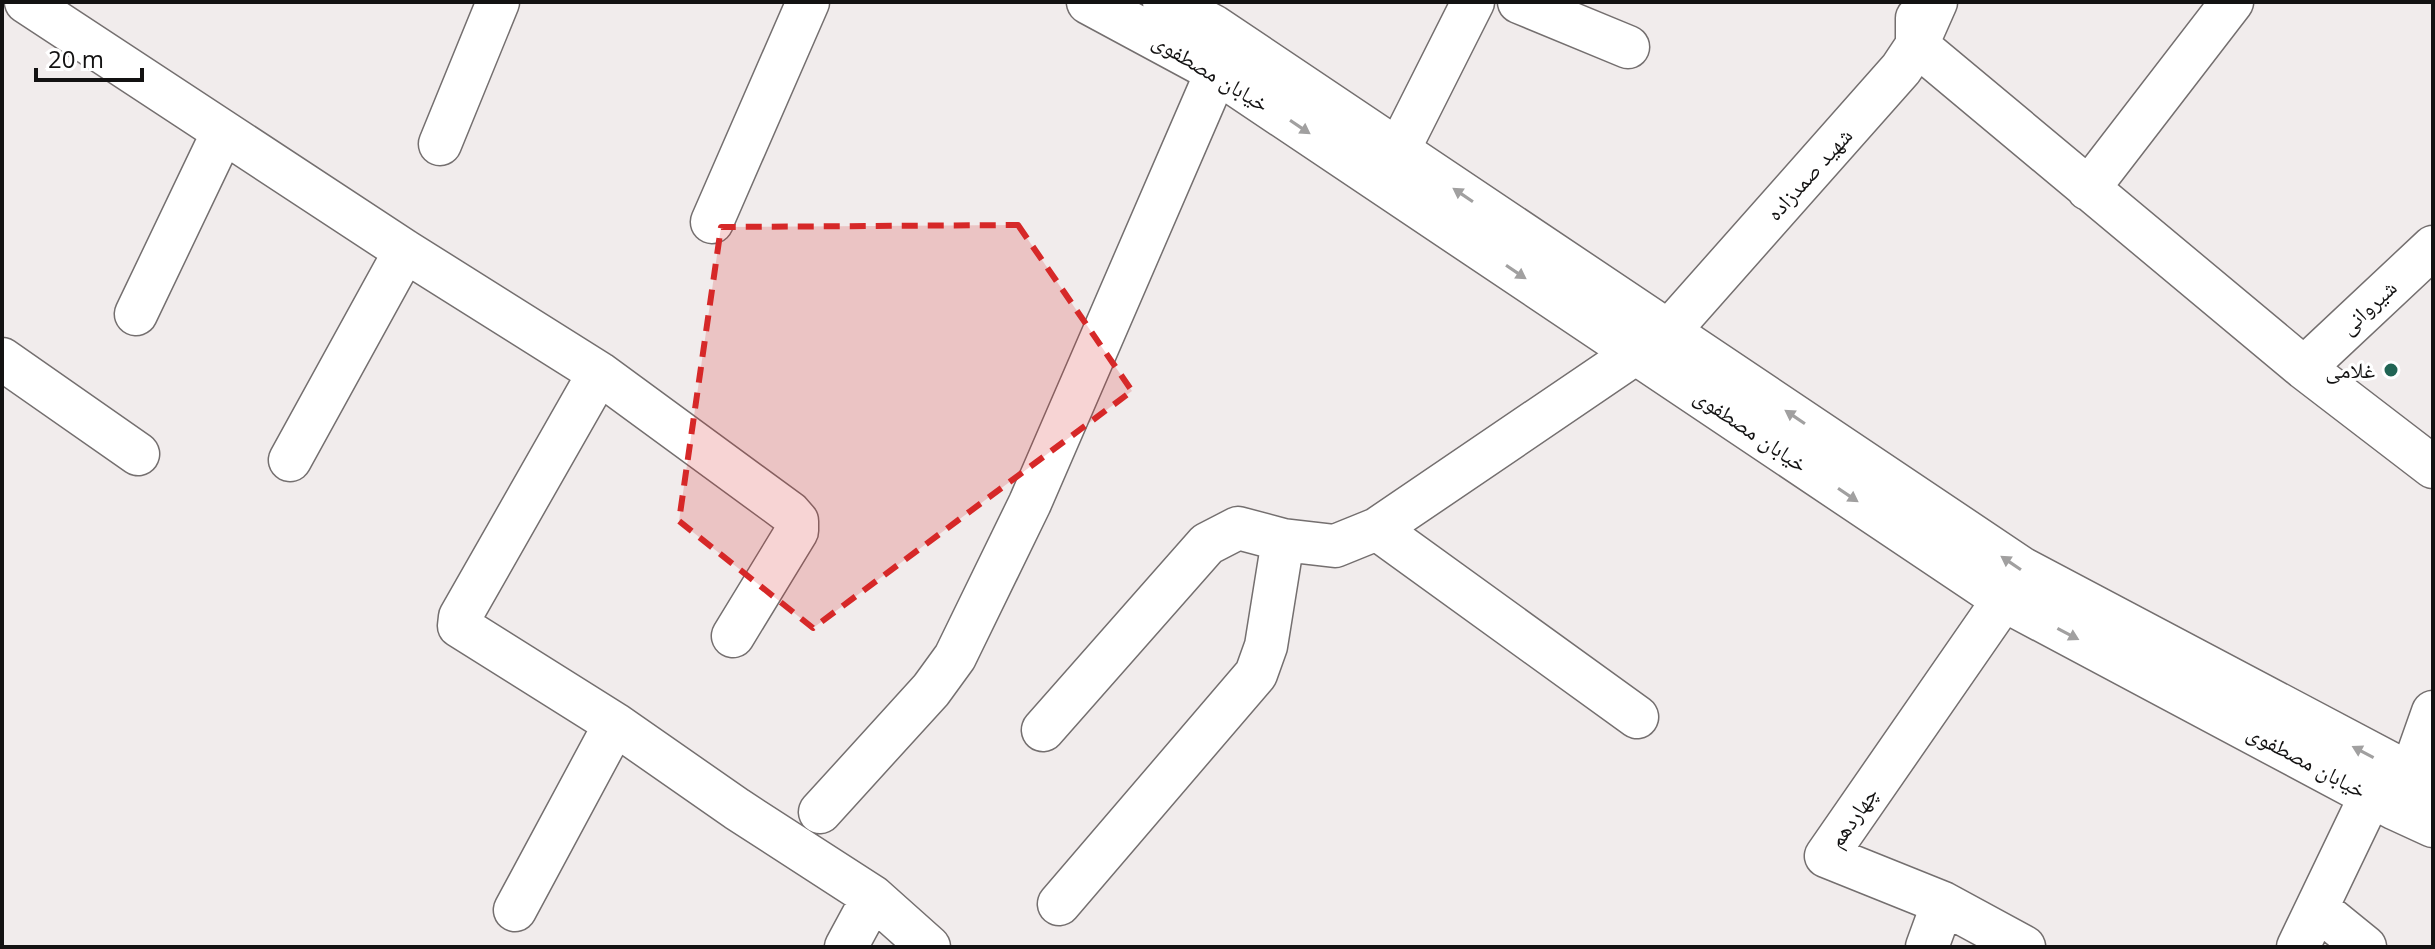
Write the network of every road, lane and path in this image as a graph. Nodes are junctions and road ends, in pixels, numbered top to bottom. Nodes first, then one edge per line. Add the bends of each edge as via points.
1 (26, 2) edge
2 (498, 2) edge
3 (808, 2) edge
4 (1089, 2) edge
5 (1165, 2) edge
6 (1473, 2) edge
7 (1519, 2) edge
8 (1913, 2) edge
9 (1936, 2) edge
10 (2232, 2) edge
11 (1219, 15) edge
12 (1917, 45) junction
13 (1628, 47) dead end
14 (1217, 71) junction
15 (223, 132) junction
16 (440, 144) dead end
17 (1398, 151) junction
18 (2088, 189) junction
19 (712, 222) dead end
20 (2433, 247) edge
21 (405, 251) junction
22 (136, 314) dead end
23 (1652, 343) junction
24 (2, 359) edge
25 (2304, 368) junction
26 (599, 373) junction
27 (138, 454) dead end
28 (290, 460) dead end
29 (2433, 467) edge
30 (1377, 529) junction
31 (1283, 540) junction
32 (2004, 599) junction
33 (733, 636) dead end
34 (2433, 712) edge
35 (1637, 717) dead end
36 (615, 724) junction
37 (1043, 730) dead end
38 (2422, 782) edge
39 (2371, 795) junction
40 (820, 812) dead end
41 (2433, 825) edge
42 (873, 897) junction
43 (1943, 903) junction
44 (1059, 904) dead end
45 (2317, 908) junction
46 (515, 910) dead end
47 (846, 947) edge
48 (929, 947) edge
49 (1927, 947) edge
50 (2024, 947) edge
51 (2298, 947) edge
52 (2365, 947) edge

1 - 15 street
2 - 16 street
3 - 19 street
4 - 14 street, خیابان مصطفوی
5 - 11 street, خیابان مصطفوی
6 - 17 street
7 - 13 street
8 - 12 street
9 - 12 street, شهید صمدزاده
10 - 18 street
11 - 17 street, خیابان مصطفوی
12 - 18 street
12 - 23 street, شهید صمدزاده
14 -> 23 street, خیابان مصطفوی
14 - 40 street via 1030,503 955,657
15 - 21 street
15 - 22 street
23 -> 17 street, خیابان مصطفوی
18 - 25 street
20 - 25 street, شیروانی
21 - 26 street
21 - 28 street
23 - 30 street, شهید صمدزاده
23 -> 32 street, خیابان مصطفوی
38 -> 23 street, خیابان مصطفوی via 2021,569
24 - 27 street
25 - 29 street
26 - 33 street via 797,521 797,531
26 - 36 street via 459,626
30 - 31 street, شهید صمدزاده via 1335,546
30 - 35 street
31 - 37 street, شهید صمدزاده via 1238,528 1207,544
31 - 44 street via 1266,646 1256,674
32 -> 39 street, خیابان مصطفوی
32 - 43 street, چهاردهم via 1826,856
34 - 38 street
36 - 42 street
36 - 46 street
39 - 41 street, خیابان مصطفوی
39 - 45 street
42 - 47 street
42 - 48 street
43 - 49 street
43 - 50 street, چهاردهم
45 - 51 street
45 - 52 street

